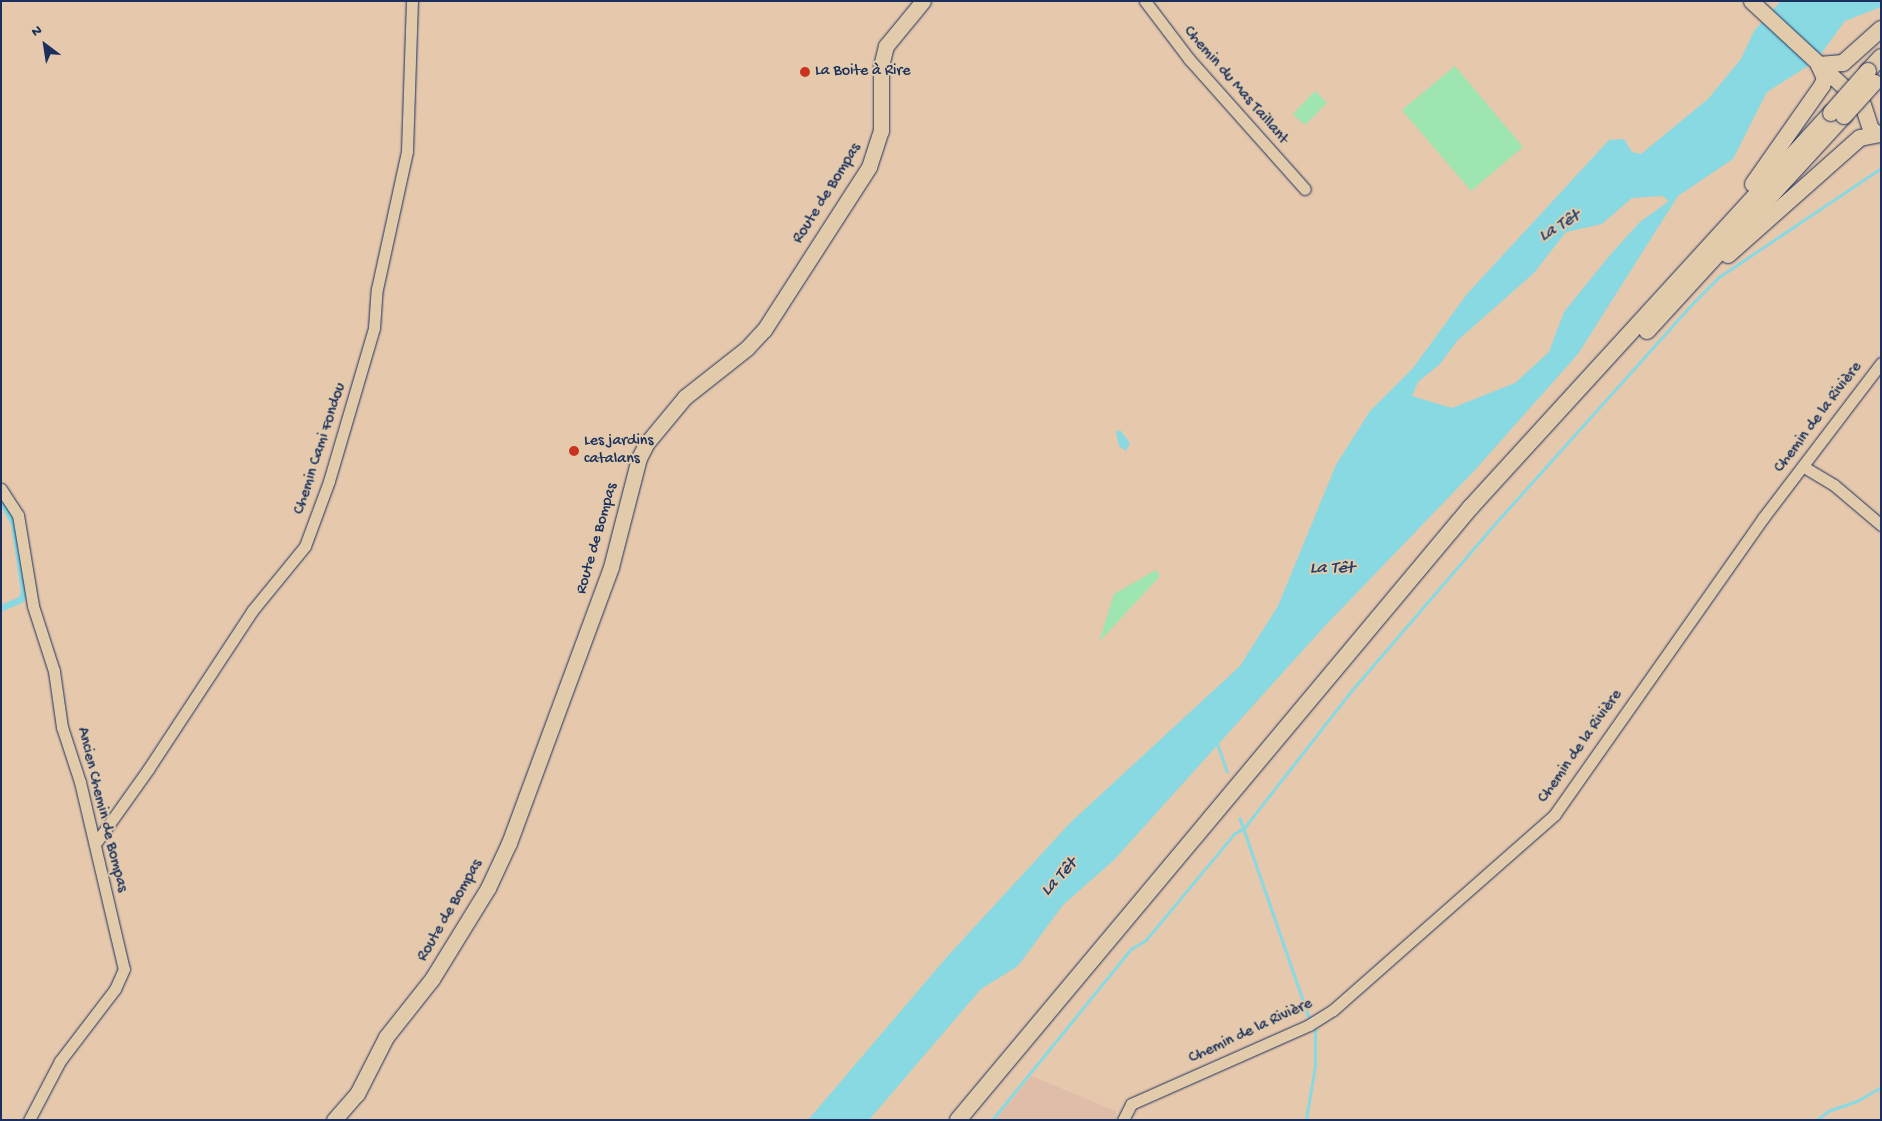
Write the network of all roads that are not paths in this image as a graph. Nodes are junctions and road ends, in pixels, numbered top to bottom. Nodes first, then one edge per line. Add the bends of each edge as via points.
1 (412, 1) edge
2 (923, 1) edge
3 (1145, 1) edge
4 (1751, 1) edge
5 (1881, 29) edge
6 (1881, 58) edge
7 (1819, 65) junction
8 (1874, 76) edge
9 (1863, 105) junction
10 (1881, 108) edge
11 (1837, 114) junction
12 (1878, 133) edge
13 (1305, 189) dead end
14 (1717, 237) junction
15 (1704, 269) junction
16 (1881, 363) edge
17 (1804, 467) junction
18 (1, 489) edge
19 (1881, 525) edge
20 (95, 844) junction
21 (29, 1120) edge
22 (334, 1120) edge
23 (958, 1120) edge
24 (973, 1120) edge
25 (1123, 1120) edge

1 - 20 street, Chemin Cami Fondou via 407,151 377,289 369,350 329,481 305,546 252,611
2 - 22 main road, Route de Bompas via 886,46 881,66 881,131 869,167 764,330 747,348 685,397 646,444 639,458 611,566 509,843 488,888 432,979 386,1037 357,1094
3 - 13 street, Chemin du Mas Taillant via 1189,60
4 - 7 main road
5 - 7 highway via 1843,63
6 - 8 highway
7 - 9 main road
7 - 14 highway via 1825,78 1822,86
8 - 11 highway, bridge
9 - 10 highway
9 - 12 highway via 1871,129
11 - 14 highway
11 - 15 highway
12 - 15 highway via 1860,138 1729,254
14 - 23 highway via 1439,545
15 - 24 highway via 1448,550
16 - 17 street, Chemin de la Rivière
17 - 19 street via 1834,485
17 - 25 street, Chemin de la Rivière via 1763,518 1555,814 1333,1010 1309,1025 1131,1104
18 - 20 street, Ancien Chemin de Bompas via 18,515 33,606 54,671 62,726
20 - 21 street, Ancien Chemin de Bompas via 124,969 122,977 60,1061

